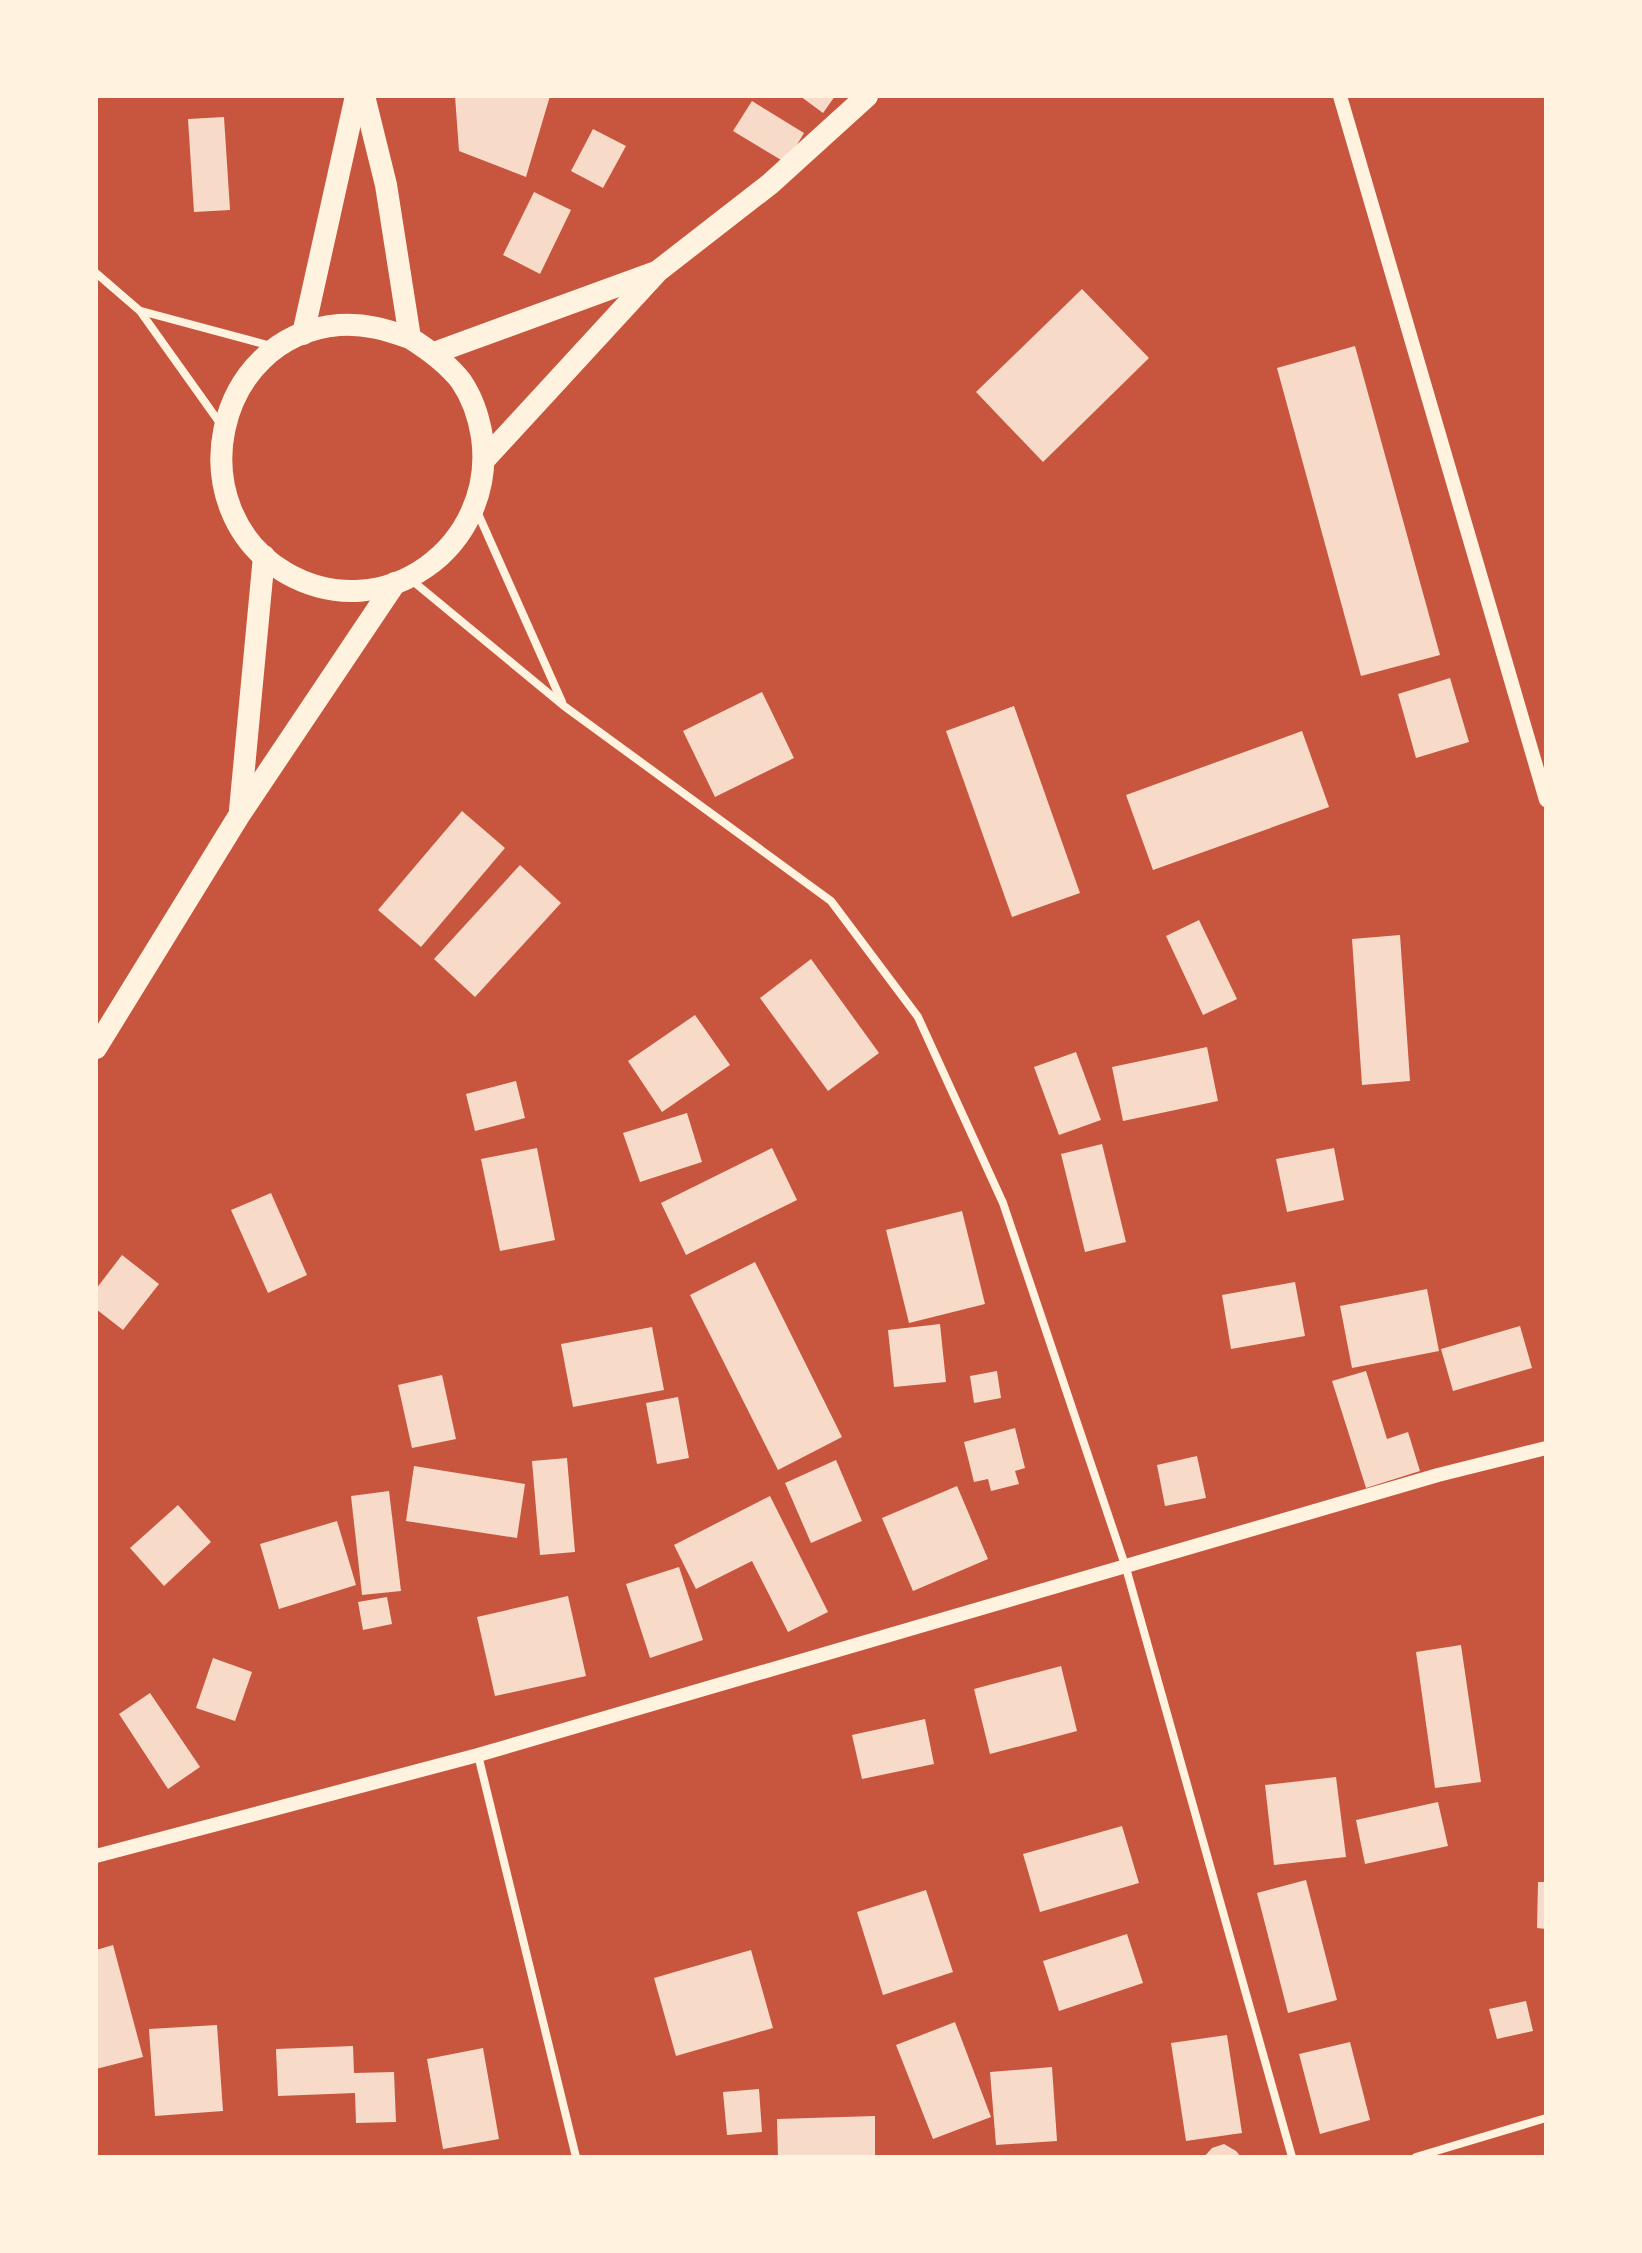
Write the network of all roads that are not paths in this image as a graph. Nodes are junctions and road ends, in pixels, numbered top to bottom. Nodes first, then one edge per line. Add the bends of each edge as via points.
1 (356, 96) edge
2 (364, 96) edge
3 (867, 96) edge
4 (1340, 96) edge
5 (658, 271) junction
6 (96, 273) edge
7 (140, 311) junction
8 (303, 334) junction
9 (410, 338) junction
10 (278, 347) junction
11 (434, 353) junction
12 (223, 428) junction
13 (485, 459) junction
14 (475, 507) junction
15 (264, 556) junction
16 (402, 581) junction
17 (564, 706) junction
18 (1546, 800) edge
19 (240, 814) junction
20 (96, 1048) edge
21 (1546, 1448) edge
22 (1126, 1568) junction
23 (478, 1755) junction
24 (96, 1856) edge
25 (1546, 2118) edge
26 (576, 2157) edge
27 (1292, 2157) edge
28 (1416, 2157) edge

1 - 8 highway
2 - 9 highway via 386,185
3 - 5 highway via 770,184
4 - 18 street
5 - 11 highway
5 - 13 highway
6 - 7 street
7 - 10 street
7 - 12 street
8 - 9 highway via 339,325 375,326
8 - 10 highway
9 - 11 highway
10 - 12 highway via 242,382
11 - 13 highway via 461,382 479,419
12 - 15 highway via 223,484 245,535
13 - 14 highway
14 - 16 highway via 459,536 436,560
14 - 17 street
15 - 16 highway via 287,573 340,590 368,590
15 - 19 highway
16 - 17 street
16 - 19 highway
17 - 22 street via 831,901 918,1017 1003,1203
19 - 20 highway
21 - 22 street
22 - 23 street
22 - 27 street
23 - 24 street
23 - 26 street
25 - 28 street

